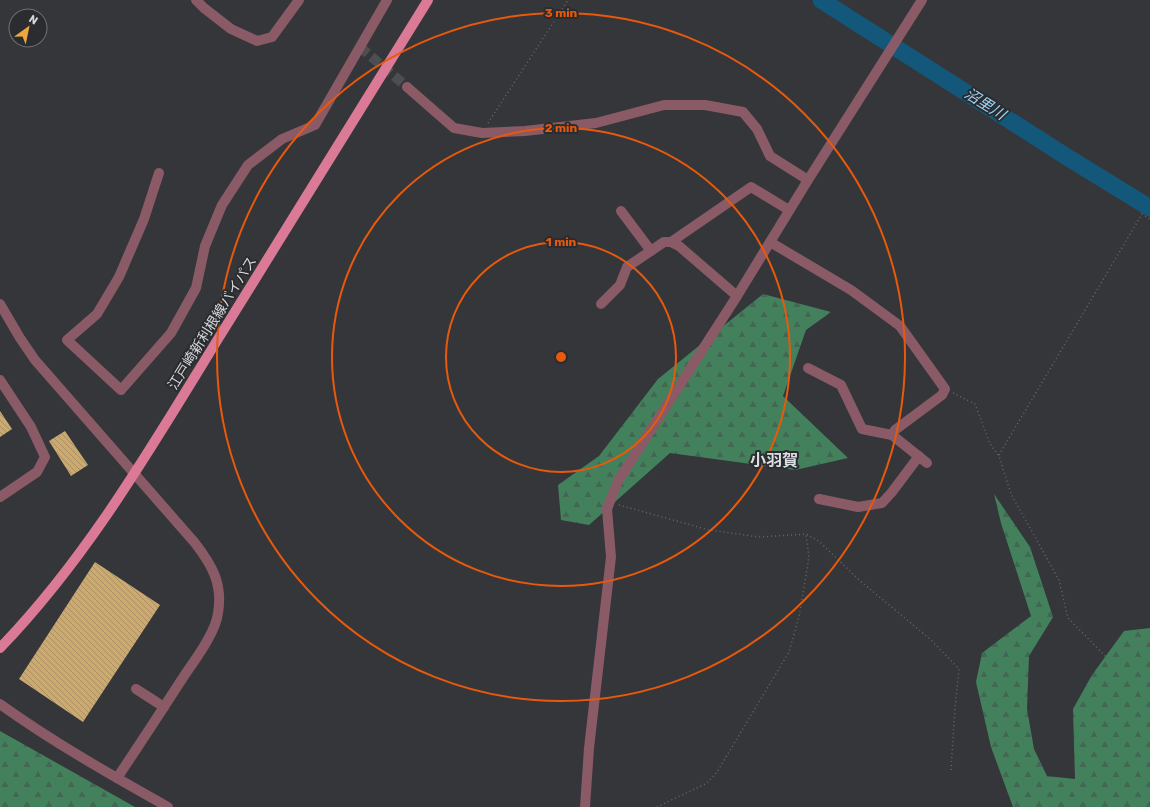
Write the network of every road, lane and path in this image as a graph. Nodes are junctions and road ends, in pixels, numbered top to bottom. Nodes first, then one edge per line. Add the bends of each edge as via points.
1 (196, 0) edge
2 (299, 0) edge
3 (387, 0) edge
4 (428, 0) edge
5 (568, 0) edge
6 (922, 0) edge
7 (407, 88) tunnel mouth
8 (482, 133) junction
9 (159, 173) dead end
10 (808, 180) junction
11 (789, 210) junction
12 (621, 211) dead end
13 (1150, 219) edge
14 (671, 242) junction
15 (770, 242) junction
16 (651, 251) junction
17 (737, 296) junction
18 (0, 304) edge
19 (601, 304) dead end
20 (808, 368) dead end
21 (0, 380) edge
22 (946, 389) junction
23 (892, 436) junction
24 (919, 456) junction
25 (999, 456) junction
26 (927, 463) dead end
27 (134, 475) junction
28 (0, 497) edge
29 (819, 499) dead end
30 (610, 503) junction
31 (806, 534) junction
32 (1150, 642) edge
33 (0, 648) edge
34 (136, 689) dead end
35 (0, 704) edge
36 (164, 707) junction
37 (951, 770) dead end
38 (118, 778) junction
39 (168, 807) edge
40 (585, 807) edge
41 (657, 807) edge

1 - 2 street via 231,29 257,41 272,37
3 - 9 street via 315,125 282,139 248,166 222,205 205,246 196,288 171,334 121,390 67,340 97,314 119,277 144,219
4 - 27 main road, 江戸崎新利根線バイパス
5 - 8 path
6 - 10 street
7 - 8 street via 454,128
8 - 10 street via 596,123 664,105 705,105 743,112 757,129 770,156
10 - 11 street
11 - 14 street via 751,187
11 - 15 street
12 - 16 street
13 - 25 path via 1142,214
14 - 16 street via 664,242
14 - 17 street
15 - 17 street
15 - 22 street via 851,290 900,326
16 - 19 street via 627,267 620,285
17 - 30 street via 618,481
18 - 27 street via 36,360
20 - 23 street via 841,385 862,429
21 - 28 street via 31,426 45,457 37,472
22 - 23 street via 895,430
22 - 25 path via 975,404 990,444
23 - 24 street
24 - 26 street
24 - 29 street via 882,503 858,507
25 - 32 path via 1011,494 1059,580 1068,618 1112,662 1131,646
27 - 33 main road, 江戸崎新利根線バイパス via 79,555
27 - 36 street via 208,560 216,576 219,594 218,614 213,629
30 - 31 path via 709,530 759,537
30 - 40 street via 607,509 611,557 589,748
31 - 37 path via 820,542 859,580 930,639 959,669
31 - 41 path via 809,557 799,617 789,652 717,772 706,783
34 - 36 street
35 - 38 street
36 - 38 street
38 - 39 street

